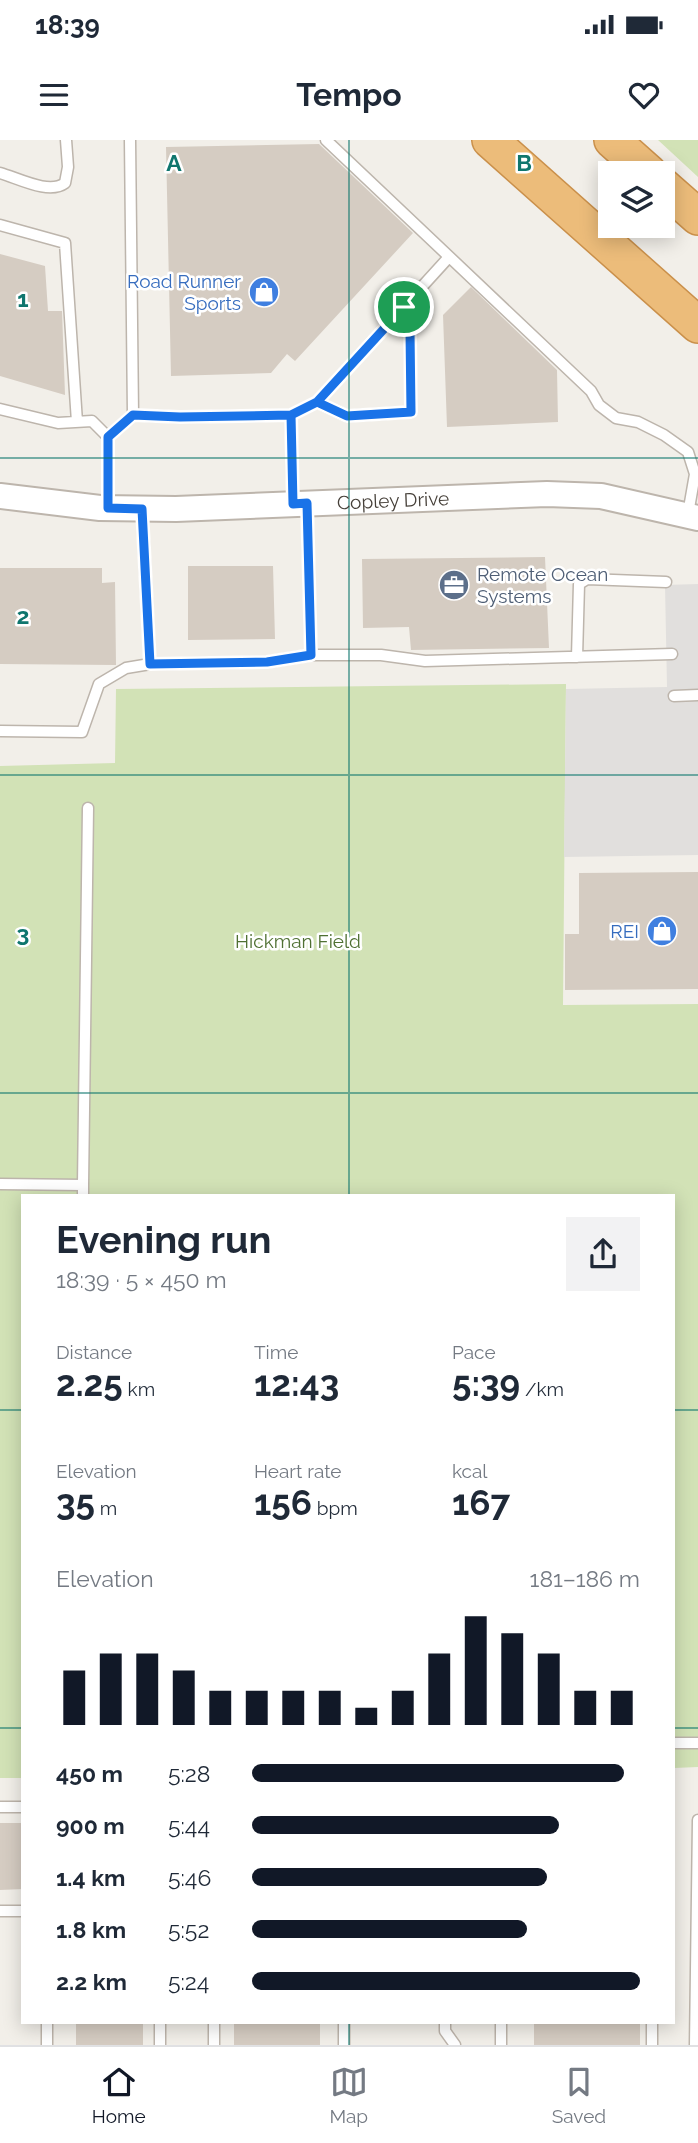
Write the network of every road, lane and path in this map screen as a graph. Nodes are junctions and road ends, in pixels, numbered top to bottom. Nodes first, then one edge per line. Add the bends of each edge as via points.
1 (66, 140) edge
2 (130, 140) edge
3 (326, 140) edge
4 (490, 140) edge
5 (612, 140) edge
6 (636, 161) edge
7 (0, 173) edge
8 (675, 197) edge
9 (698, 217) edge
10 (0, 225) edge
11 (449, 257) junction
12 (404, 307) junction
13 (698, 324) edge
14 (317, 402) junction
15 (0, 409) edge
16 (133, 415) junction
17 (291, 415) junction
18 (77, 422) junction
19 (108, 437) junction
20 (0, 496) edge
21 (300, 504) junction
22 (108, 508) junction
23 (142, 509) junction
24 (693, 516) edge
25 (666, 582) dead end
26 (672, 654) dead end
27 (311, 655) junction
28 (577, 657) junction
29 (150, 664) junction
30 (698, 695) edge
31 (674, 696) dead end
32 (0, 731) edge
33 (88, 808) dead end
34 (0, 1184) edge
35 (83, 1190) edge
36 (675, 1743) edge
37 (698, 1743) edge
38 (0, 1807) edge
39 (21, 1807) edge
40 (698, 1820) edge
41 (0, 1910) edge
42 (21, 1911) edge
43 (47, 2024) edge
44 (160, 2024) edge
45 (214, 2024) edge
46 (344, 2024) edge
47 (445, 2024) edge
48 (501, 2024) edge
49 (652, 2024) edge
50 (47, 2045) edge
51 (160, 2045) edge
52 (214, 2045) edge
53 (344, 2045) edge
54 (455, 2045) edge
55 (501, 2045) edge
56 (652, 2045) edge
57 (695, 2045) edge

1 - 7 lane via 68,167 60,188
2 - 16 lane
3 - 11 lane
4 - 13 highway
5 - 6 highway
8 - 9 highway
10 - 18 lane via 65,243
11 - 12 lane
11 - 24 lane via 591,391 599,405 616,418 638,422 664,435 688,452 695,474
12 - 14 lane
12 - 14 lane via 410,331 411,412 347,416
14 - 17 lane
15 - 18 lane via 58,423
16 - 17 lane
16 - 19 lane
17 - 21 lane
18 - 19 lane via 92,421
19 - 22 lane
20 - 22 street, Copley Drive
21 - 23 street, Copley Drive
21 - 24 street, Copley Drive via 547,494 601,496
21 - 27 lane
22 - 23 street, Copley Drive
23 - 29 lane
25 - 28 lane via 587,579 579,584
26 - 28 lane
27 - 28 lane via 381,655 425,661
27 - 29 lane via 267,662
29 - 32 lane via 126,668 99,684 82,732
30 - 31 lane
33 - 35 lane
34 - 35 lane
36 - 37 lane
38 - 39 lane
40 - 57 lane
41 - 42 lane
43 - 50 lane
44 - 51 lane
45 - 52 lane
46 - 53 lane
47 - 54 lane
48 - 55 lane
49 - 56 lane

